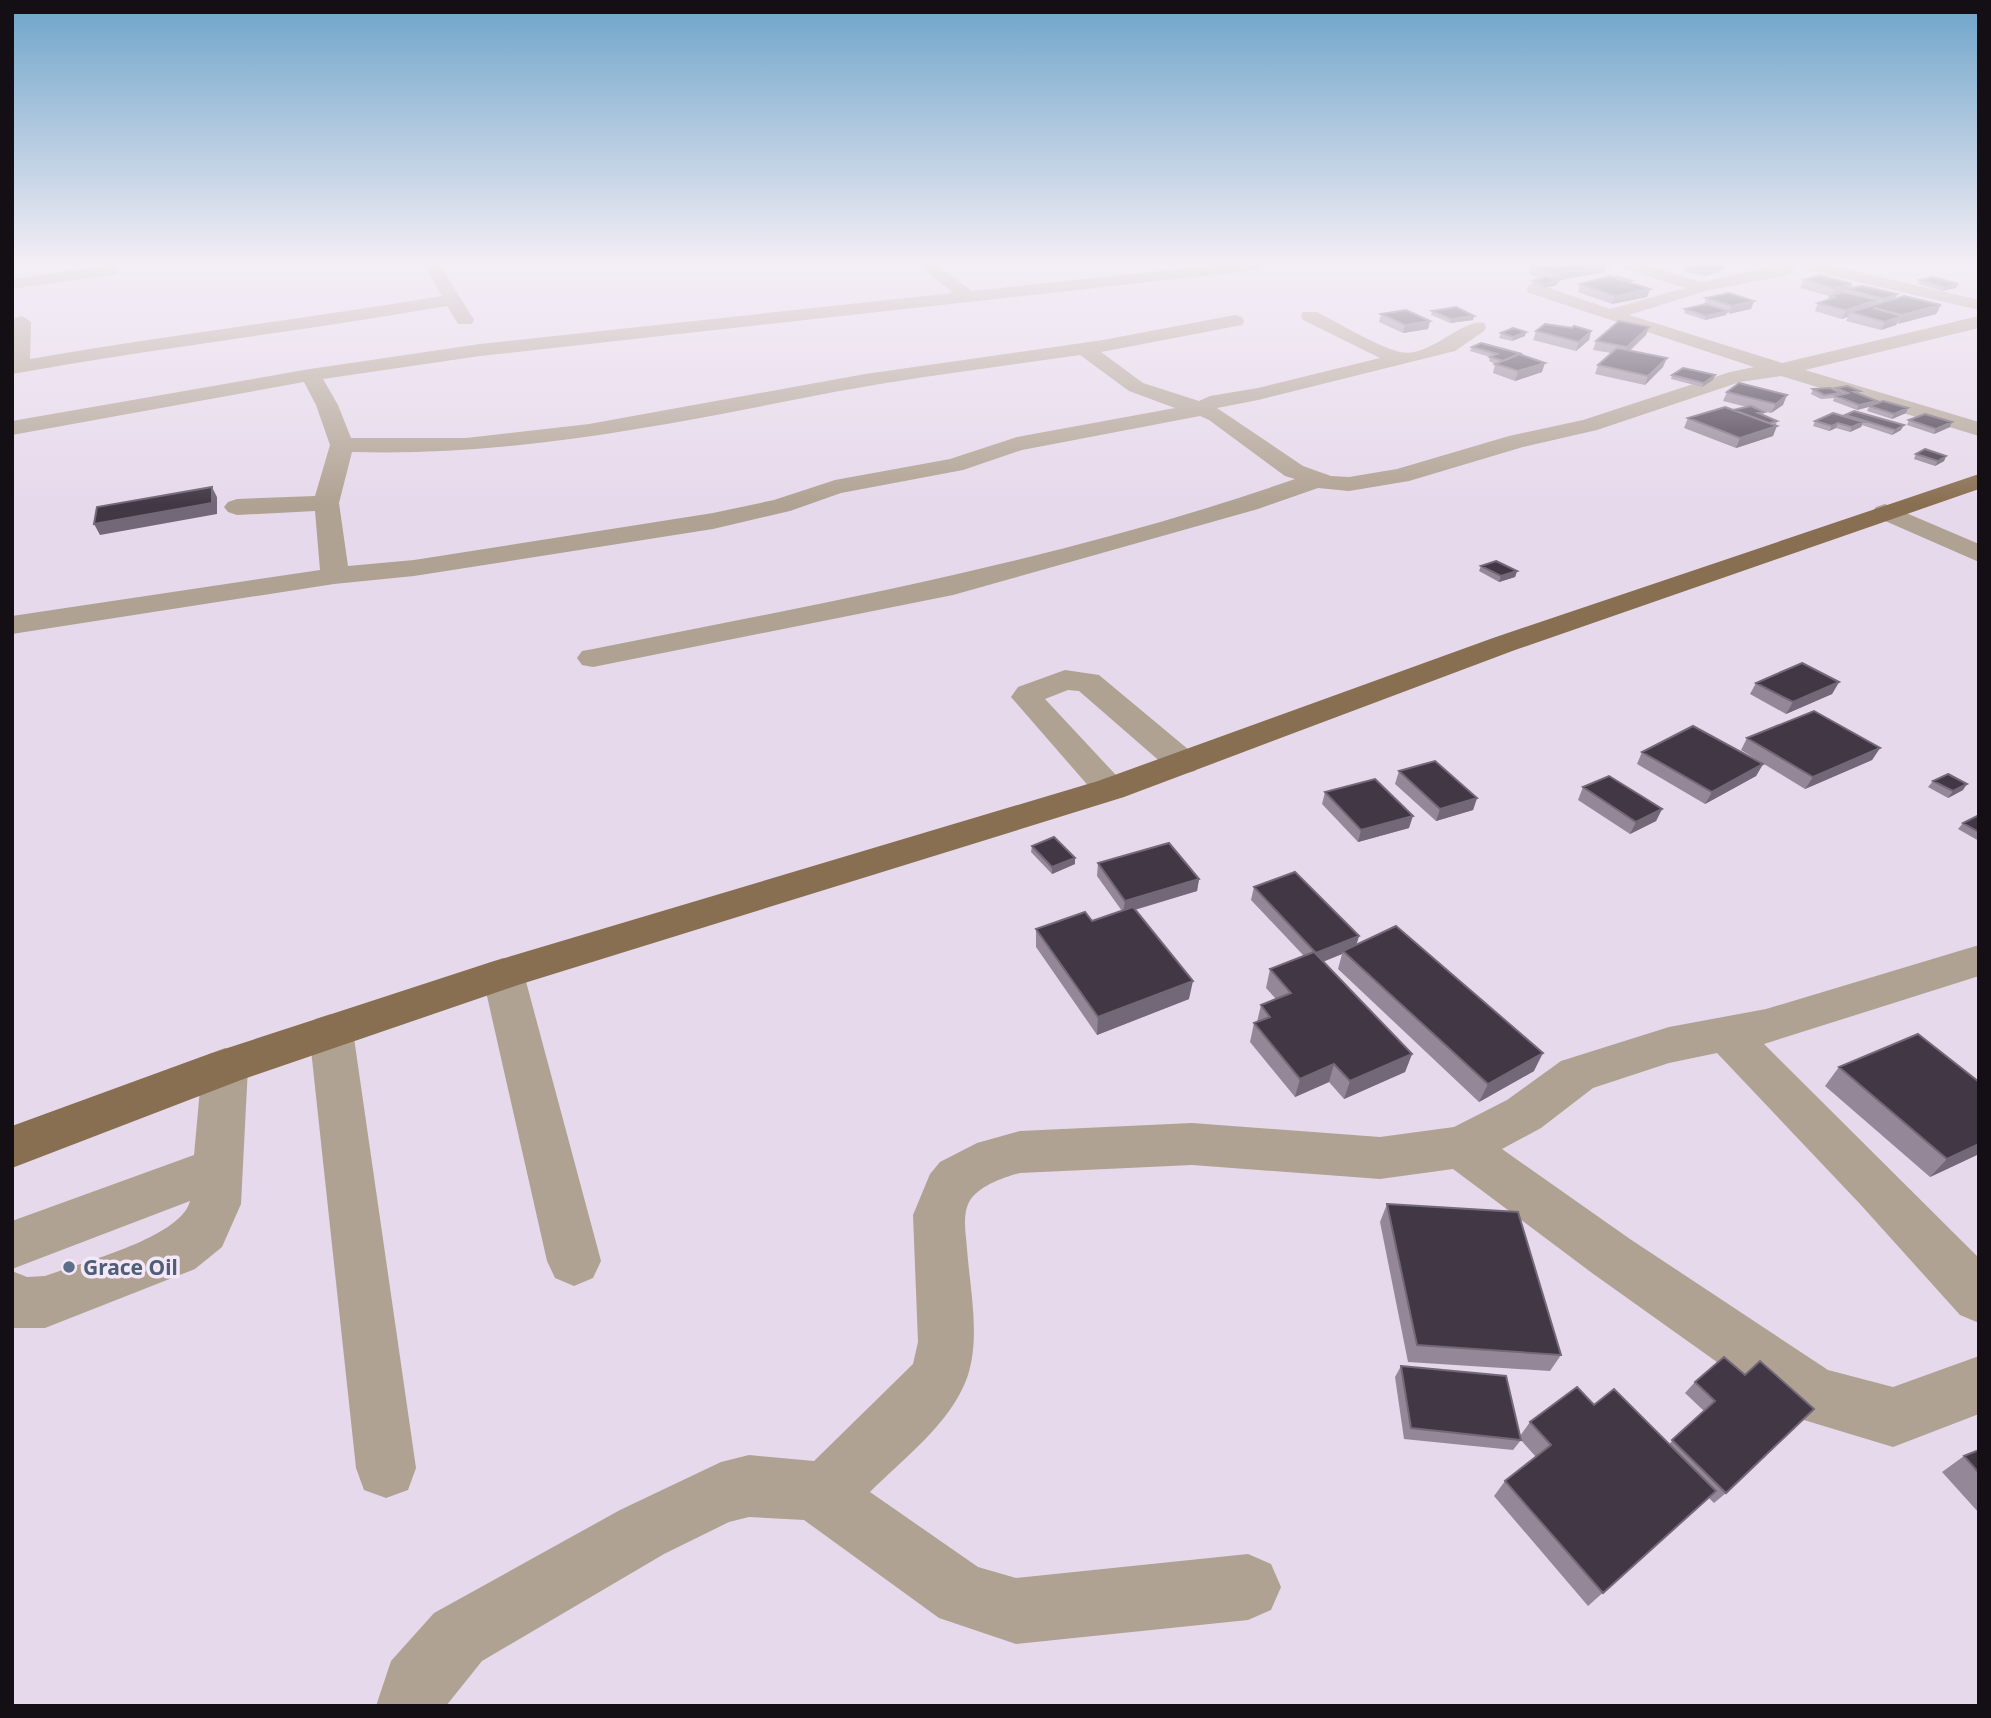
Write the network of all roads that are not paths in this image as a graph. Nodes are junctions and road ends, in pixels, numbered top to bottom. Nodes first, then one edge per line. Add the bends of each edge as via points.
1 (19, 345) edge
2 (148, 345) edge
3 (478, 345) edge
4 (525, 345) edge
5 (1105, 345) edge
6 (1370, 345) edge
7 (1451, 345) edge
8 (1702, 345) edge
9 (1882, 345) edge
10 (1084, 349) junction
11 (480, 350) junction
12 (1397, 358) junction
13 (16, 367) edge
14 (1779, 370) junction
15 (310, 375) junction
16 (1204, 410) junction
17 (12, 428) edge
18 (1979, 429) edge
19 (342, 445) junction
20 (1317, 480) junction
21 (1979, 481) edge
22 (326, 503) junction
23 (237, 506) dead end
24 (1885, 512) junction
25 (1979, 554) edge
26 (334, 576) junction
27 (12, 625) edge
28 (593, 658) dead end
29 (1183, 763) junction
30 (1111, 789) junction
31 (1979, 960) edge
32 (503, 974) junction
33 (331, 1031) junction
34 (1726, 1034) junction
35 (225, 1067) junction
36 (12, 1147) edge
37 (1461, 1147) junction
38 (219, 1167) junction
39 (12, 1245) edge
40 (574, 1261) dead end
41 (12, 1297) edge
42 (1979, 1297) edge
43 (1979, 1385) edge
44 (386, 1468) dead end
45 (823, 1496) junction
46 (1248, 1587) dead end
47 (411, 1706) edge

1 - 13 street
2 - 13 street
3 - 11 street
4 - 11 street
5 - 10 street
6 - 12 street
7 - 12 street
8 - 14 street
9 - 14 street
10 - 16 street via 1136,387
10 - 19 street via 885,376 521,439 409,449
11 - 15 street
12 - 16 street via 1210,402
14 - 18 street via 1805,374
14 - 20 street via 1737,376 1588,425 1400,476 1349,484
15 - 17 street
15 - 19 street
16 - 20 street via 1232,425 1279,462
16 - 26 street via 1017,444 956,465 835,487 781,506 713,521 414,568
19 - 22 street
20 - 28 street via 1249,504 953,586
21 - 24 main road
22 - 23 street
22 - 26 street
24 - 25 street
24 - 29 main road via 1504,644
26 - 27 street
29 - 30 main road
29 - 30 street via 1088,682 1065,680 1029,694 1035,708
30 - 32 main road
31 - 34 street via 1766,1026
32 - 33 main road
32 - 40 street
33 - 35 main road
33 - 44 street
34 - 37 street via 1669,1045 1577,1074 1524,1114
34 - 42 street
35 - 36 main road
35 - 38 street
37 - 43 street via 1815,1396 1893,1417
37 - 45 street via 1380,1158 1192,1144 1020,1152 972,1168 948,1190 939,1216 946,1342 939,1375 929,1391
38 - 39 street
38 - 41 street via 215,1204 204,1230 176,1252 45,1302 18,1304
45 - 46 street via 962,1595 1016,1611
45 - 47 street via 807,1489 749,1486 721,1493 642,1532 458,1637 415,1685

